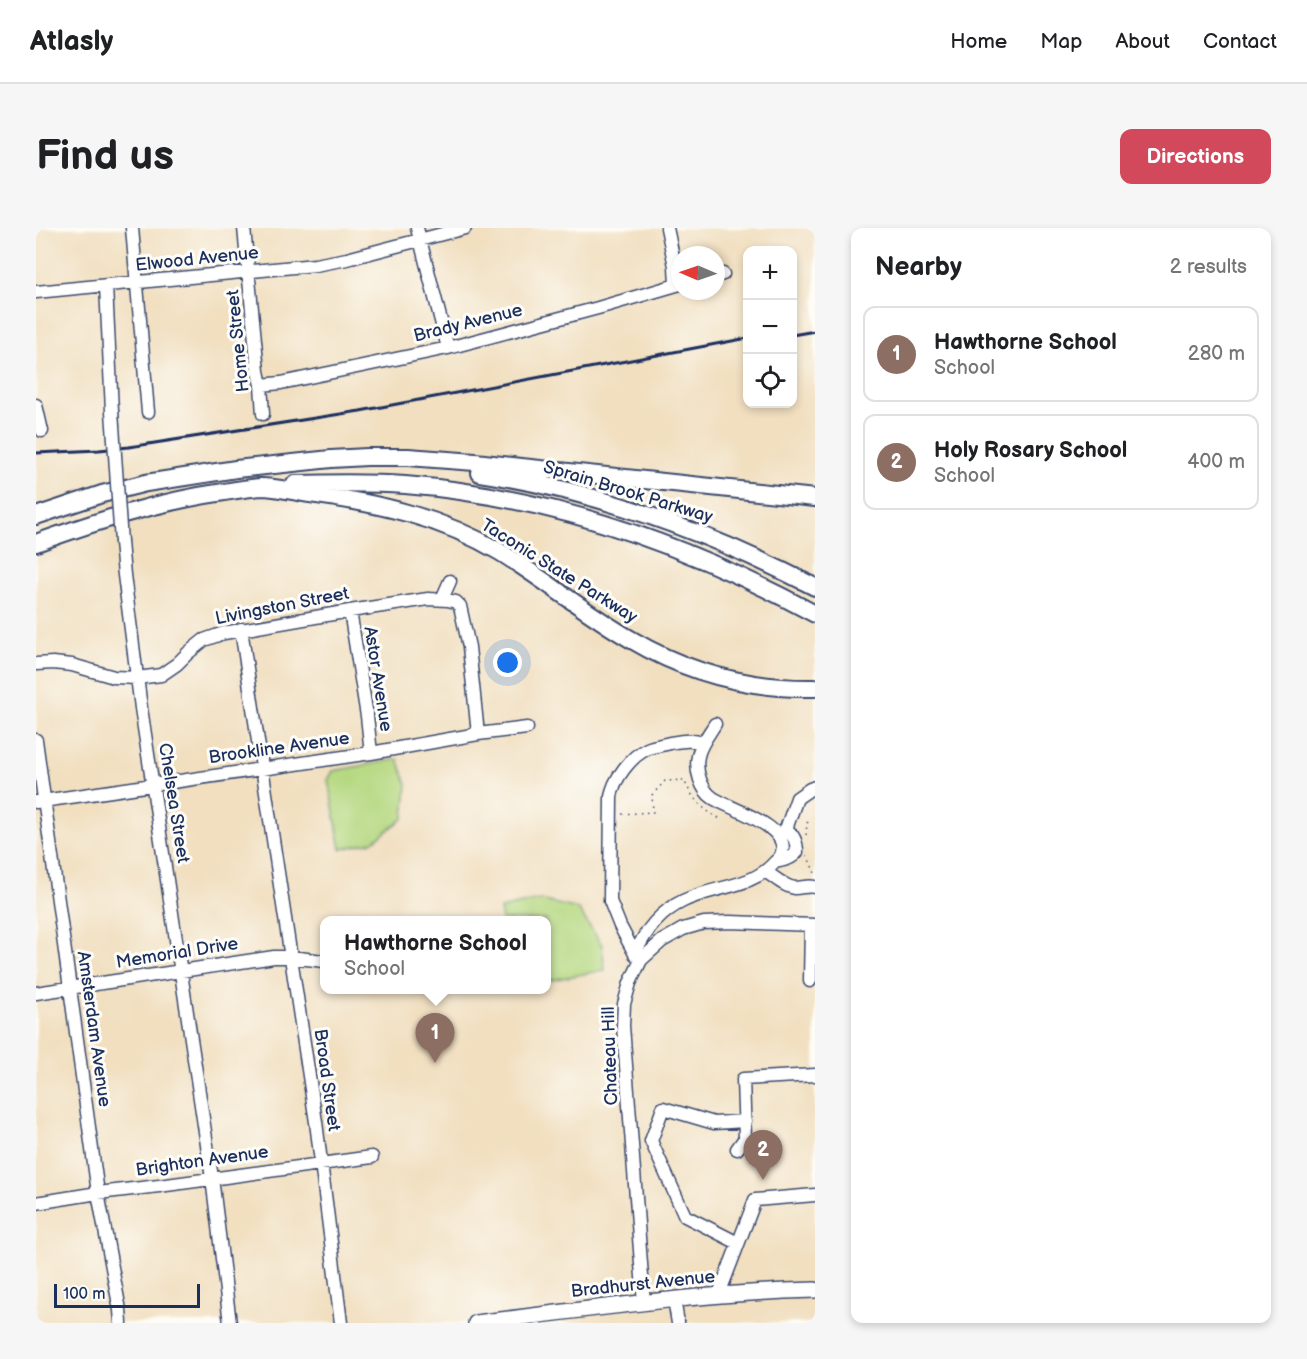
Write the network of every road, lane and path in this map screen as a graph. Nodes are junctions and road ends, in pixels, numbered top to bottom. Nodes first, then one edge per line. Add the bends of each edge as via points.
1 (132, 228) edge
2 (244, 228) edge
3 (465, 228) edge
4 (667, 228) edge
5 (419, 234) edge
6 (671, 247) edge
7 (249, 272) junction
8 (137, 283) junction
9 (106, 286) junction
10 (671, 287) edge
11 (36, 292) edge
12 (448, 348) junction
13 (261, 385) junction
14 (36, 405) edge
15 (148, 412) dead end
16 (263, 414) dead end
17 (42, 431) dead end
18 (276, 465) junction
19 (261, 487) junction
20 (815, 498) edge
21 (36, 516) edge
22 (108, 518) junction
23 (36, 543) edge
24 (36, 553) edge
25 (450, 581) dead end
26 (815, 586) edge
27 (442, 599) junction
28 (350, 611) junction
29 (815, 614) edge
30 (241, 629) junction
31 (36, 664) edge
32 (137, 678) junction
33 (815, 688) edge
34 (715, 724) dead end
35 (527, 728) dead end
36 (478, 734) junction
37 (36, 740) edge
38 (703, 743) junction
39 (371, 753) junction
40 (262, 768) junction
41 (153, 785) junction
42 (815, 788) edge
43 (41, 802) edge
44 (723, 811) dead end
45 (622, 814) dead end
46 (782, 832) junction
47 (765, 871) junction
48 (815, 887) edge
49 (813, 925) edge
50 (290, 957) junction
51 (638, 957) junction
52 (320, 961) edge
53 (181, 971) junction
54 (810, 981) dead end
55 (71, 988) junction
56 (36, 993) edge
57 (815, 1075) edge
58 (745, 1121) junction
59 (737, 1149) dead end
60 (372, 1157) dead end
61 (321, 1164) junction
62 (212, 1178) junction
63 (98, 1193) junction
64 (815, 1195) edge
65 (36, 1203) edge
66 (738, 1243) junction
67 (815, 1290) edge
68 (719, 1294) junction
69 (674, 1299) junction
70 (644, 1303) junction
71 (565, 1318) edge
72 (121, 1323) edge
73 (230, 1323) edge
74 (341, 1323) edge
75 (476, 1323) edge
76 (678, 1323) edge

1 - 8 street
2 - 7 street, Home Street
3 - 5 street, Elwood Avenue
4 - 6 street
5 - 7 street, Elwood Avenue via 347,259
5 - 12 street
7 - 8 street, Elwood Avenue
7 - 13 street, Home Street
8 - 9 street, Elwood Avenue
8 - 15 street
9 - 11 street, Elwood Avenue
9 - 32 street, Chelsea Street, bridge via 124,575
10 - 12 street, Brady Avenue
12 - 13 street, Brady Avenue
13 - 16 street, Home Street
14 - 17 street
18 - 20 highway via 367,457 427,458
18 - 21 highway via 146,483
18 - 26 highway, Sprain Brook Parkway via 418,465 531,482 699,534
19 - 22 highway, Taconic State Parkway via 188,498
19 - 29 highway, Sprain Brook Parkway via 394,484 534,504 671,547
19 - 33 highway, Taconic State Parkway via 363,502 432,520 498,551 617,631 664,657 741,682
22 - 23 highway, Taconic State Parkway
22 - 24 highway
25 - 27 street
27 - 28 street, Livingston Street
27 - 36 street via 460,606 469,647
28 - 30 street, Livingston Street
28 - 39 street, Astor Avenue
30 - 32 street, Livingston Street via 204,640 161,675
30 - 40 street, Broad Street
31 - 32 street, Livingston Street via 72,665 114,677
32 - 41 street, Chelsea Street
34 - 38 street
35 - 36 street, Brookline Avenue
36 - 39 street, Brookline Avenue
37 - 43 street, Amsterdam Avenue
38 - 46 street via 698,771 702,786 711,797
38 - 51 street via 683,740 649,748 630,762 612,788 610,901
39 - 40 street, Brookline Avenue
40 - 41 street, Brookline Avenue
40 - 50 street, Broad Street
41 - 43 street, Brookline Avenue
41 - 53 street, Chelsea Street
42 - 46 street via 797,798
43 - 55 street, Amsterdam Avenue
44 - 45 path via 718,818 698,805 684,780 665,781 652,795 653,812
46 - 47 street via 782,855
47 - 48 street via 794,888
47 - 51 street via 747,881 703,892 666,911 641,939
49 - 51 street, Chateau Hill via 704,923 683,929
49 - 54 street
50 - 52 street, Memorial Drive
50 - 53 street, Memorial Drive
50 - 61 street, Broad Street
51 - 70 street, Chateau Hill via 624,1004 623,1026
53 - 55 street, Memorial Drive
53 - 62 street, Chelsea Street
55 - 56 street, Memorial Drive
55 - 63 street, Amsterdam Avenue
57 - 58 street via 743,1079
58 - 59 street via 745,1138
58 - 66 street via 714,1123 663,1108 651,1141 685,1216
60 - 61 street, Brighton Avenue
61 - 62 street, Brighton Avenue
61 - 74 street, Broad Street
62 - 63 street, Brighton Avenue
62 - 73 street, Chelsea Street
63 - 65 street, Brighton Avenue
63 - 72 street, Amsterdam Avenue
64 - 66 street via 755,1200
66 - 68 street
67 - 68 main road, Bradhurst Avenue
68 - 69 main road, Bradhurst Avenue
69 - 70 main road, Bradhurst Avenue
69 - 76 street
70 - 71 main road, Bradhurst Avenue
71 - 75 main road, Bradhurst Avenue

